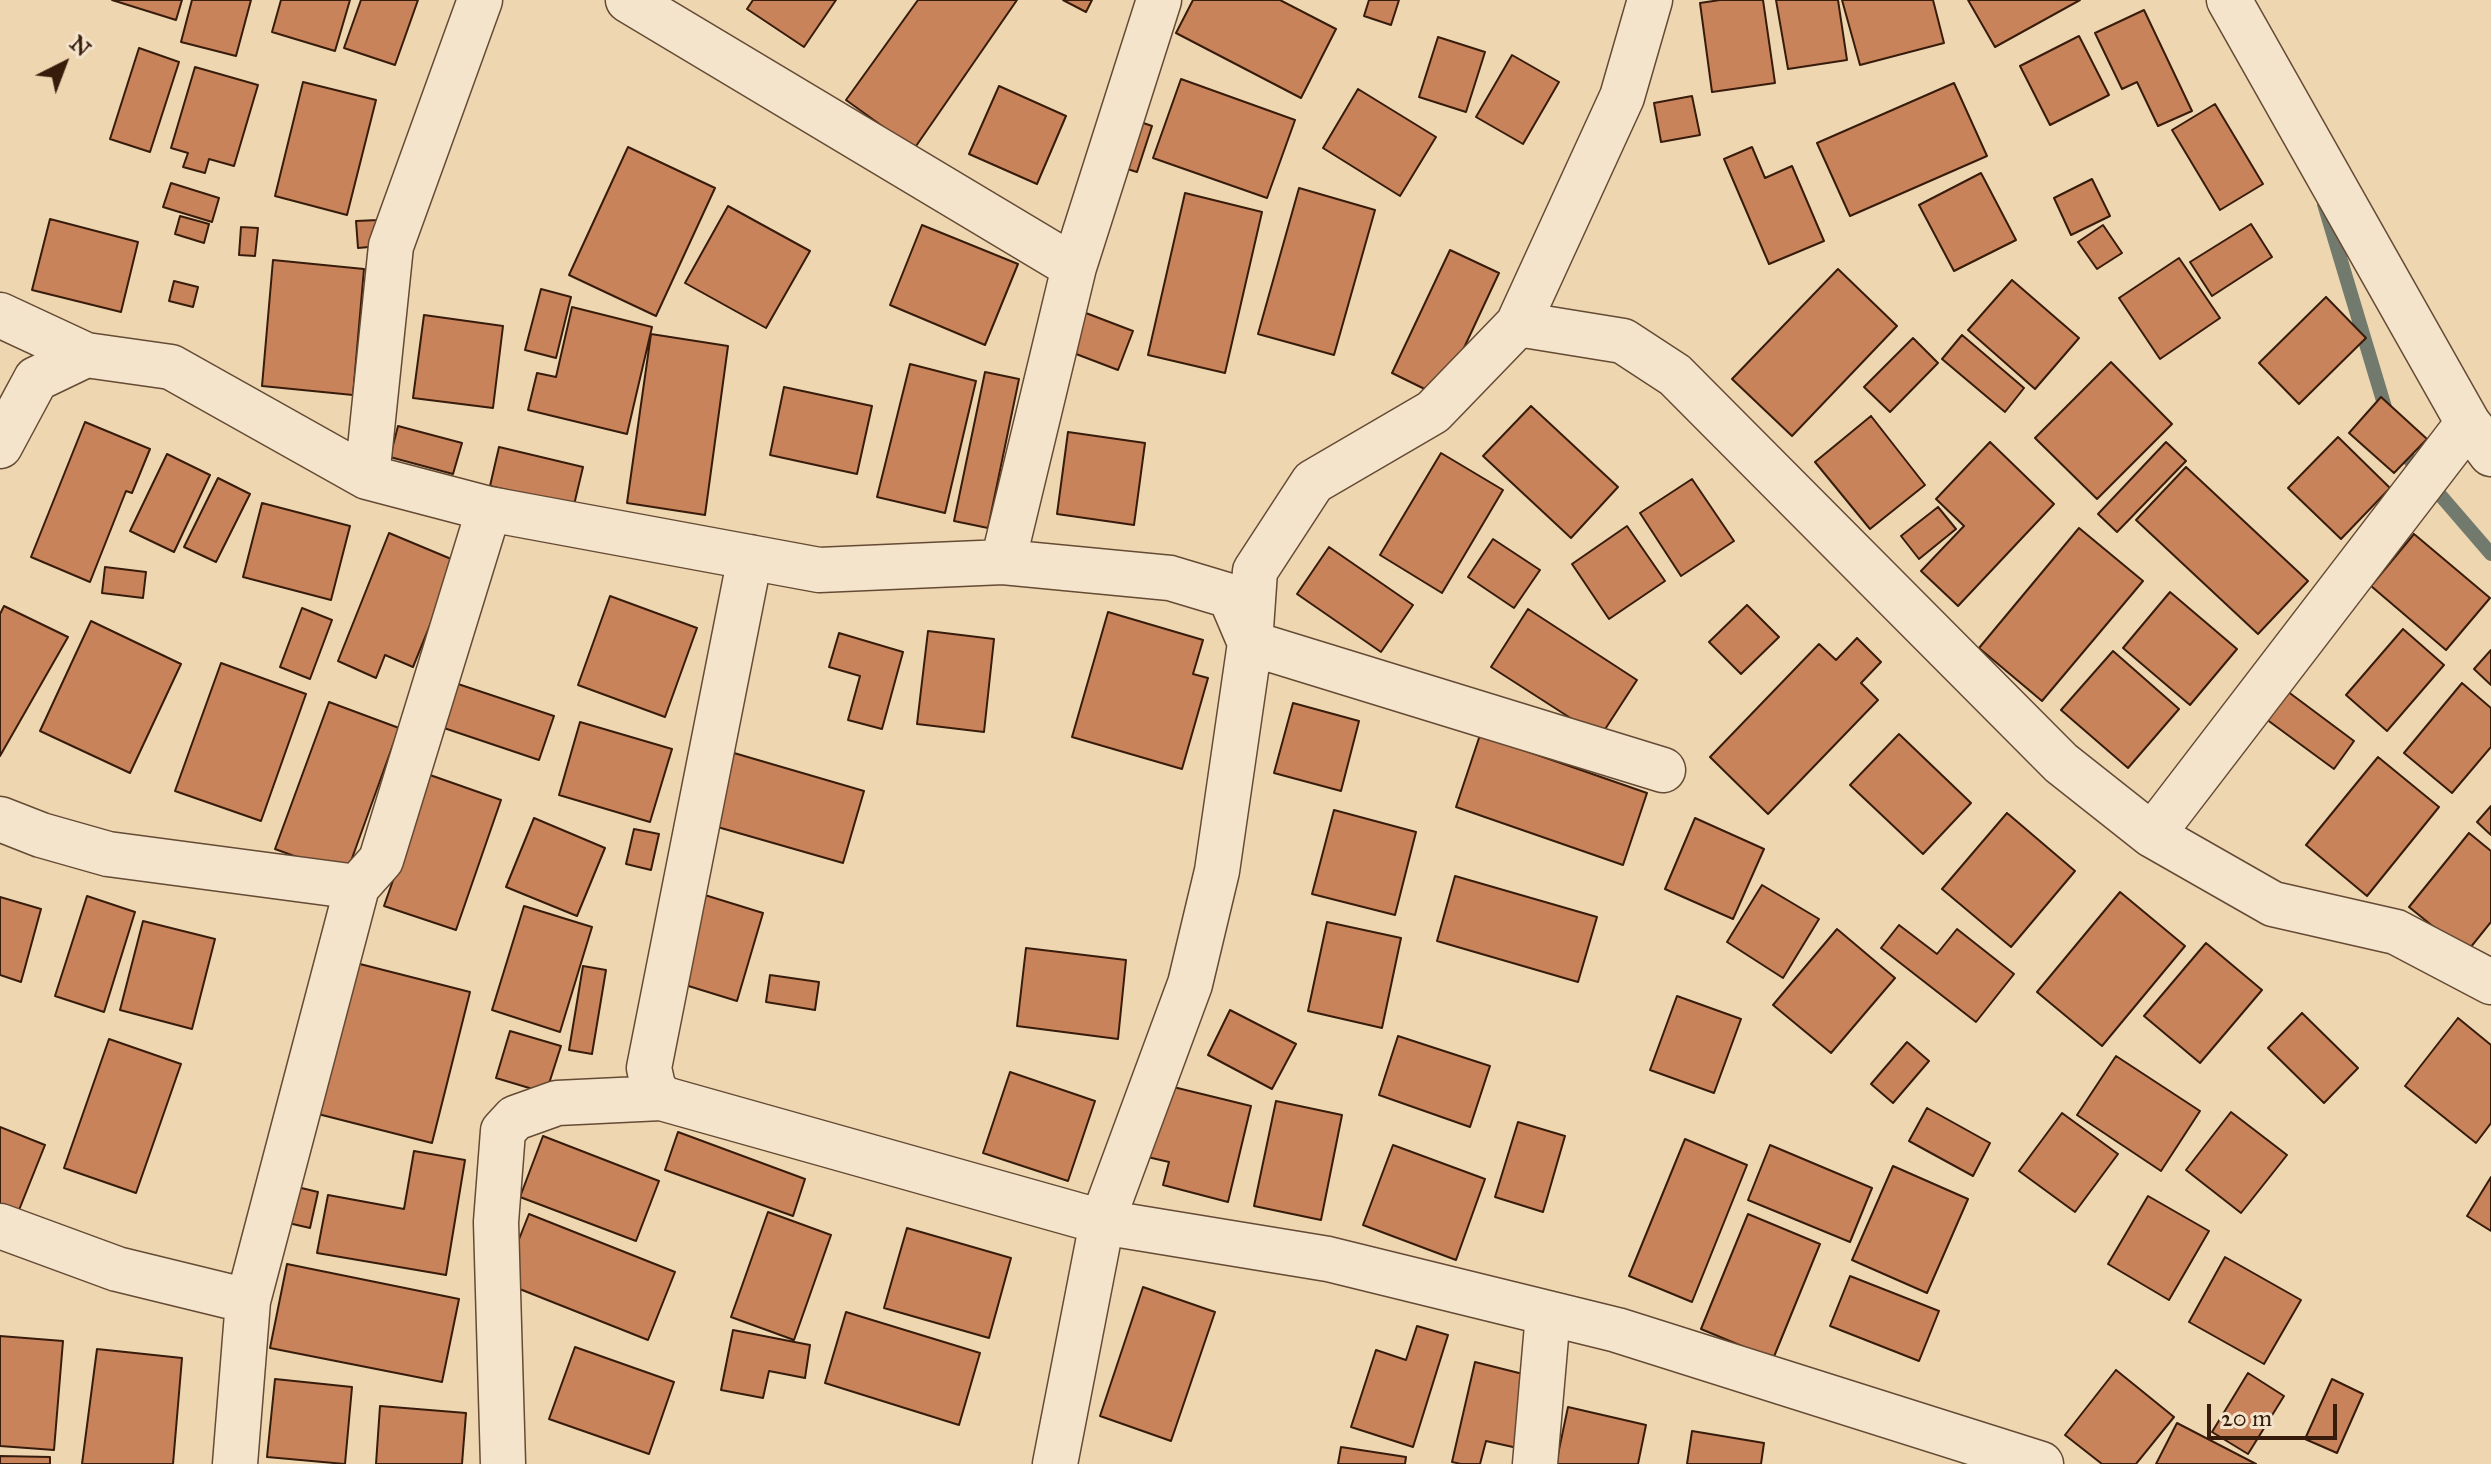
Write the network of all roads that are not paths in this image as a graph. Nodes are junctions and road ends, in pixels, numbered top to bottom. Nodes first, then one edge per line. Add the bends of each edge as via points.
1 (480, 0) edge
2 (628, 0) edge
3 (1159, 0) edge
4 (1650, 0) edge
5 (2229, 0) edge
6 (1074, 267) junction
7 (0, 315) edge
8 (1518, 324) junction
9 (86, 355) junction
10 (2479, 438) edge
11 (0, 446) edge
12 (367, 477) junction
13 (489, 509) junction
14 (750, 557) junction
15 (1003, 562) junction
16 (1250, 643) junction
17 (1663, 770) dead end
18 (0, 819) edge
19 (2152, 835) junction
20 (357, 887) junction
21 (2491, 982) edge
22 (661, 1098) junction
23 (1102, 1222) junction
24 (0, 1226) edge
25 (248, 1301) junction
26 (1548, 1314) junction
27 (235, 1464) edge
28 (503, 1464) edge
29 (1055, 1464) edge
30 (1535, 1464) edge
31 (2041, 1464) edge

1 - 12 street via 391,246
2 - 6 street
3 - 6 street
4 - 8 street via 1622,97
5 - 10 street
6 - 15 street
7 - 9 street
8 - 16 street via 1433,412 1313,482 1255,571
8 - 19 street via 1623,341 1675,375 2061,763
9 - 11 street via 36,379
9 - 12 street via 171,367
10 - 19 street
12 - 13 street
13 - 14 street
13 - 20 street via 381,860
14 - 15 street via 819,570
14 - 22 street via 649,1068
15 - 16 street via 1201,585 1230,596
16 - 17 street
16 - 23 street via 1217,871 1190,984
18 - 20 street via 108,854
19 - 21 street via 2273,904 2396,932
20 - 25 street
22 - 23 street
22 - 28 street via 557,1103 515,1118 503,1131 496,1222
23 - 26 street via 1328,1259
23 - 29 street
24 - 25 street via 117,1269
25 - 27 street
26 - 30 street
26 - 31 street via 1617,1330

